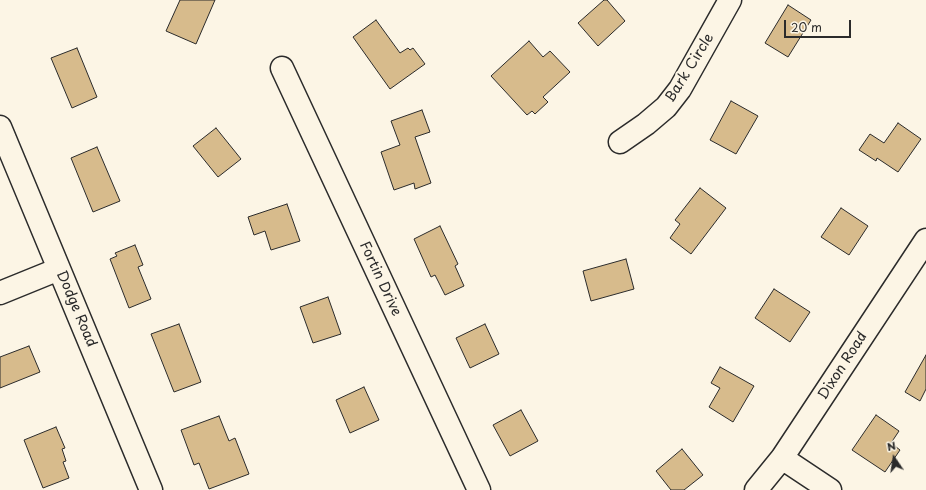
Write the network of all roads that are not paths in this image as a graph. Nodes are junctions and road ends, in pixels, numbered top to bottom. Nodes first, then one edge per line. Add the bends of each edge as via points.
1 (730, 0) edge
2 (282, 68) dead end
3 (0, 128) edge
4 (620, 142) dead end
5 (926, 240) edge
6 (59, 269) junction
7 (0, 293) edge
8 (782, 458) junction
9 (151, 490) edge
10 (479, 490) edge
11 (756, 490) edge
12 (830, 490) edge

1 - 4 street, Bark Circle via 680,89 666,107
2 - 10 street, Fortin Drive
3 - 6 street, Dodge Road
5 - 8 street, Dixon Road
6 - 7 street
6 - 9 street, Dodge Road
8 - 11 street, Dixon Road
8 - 12 street

